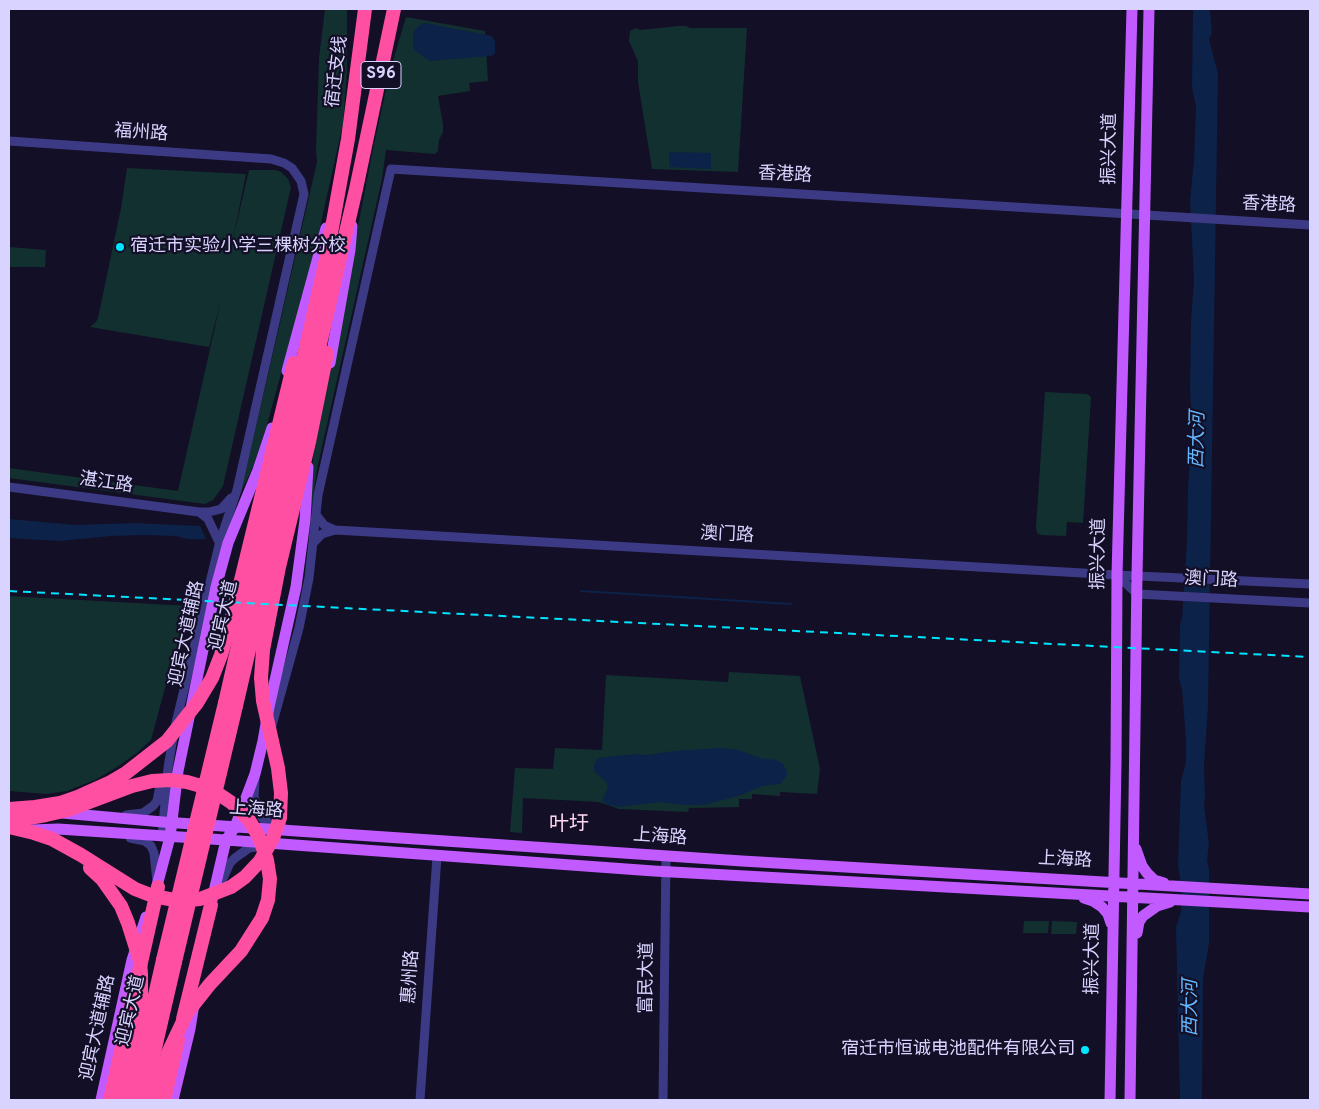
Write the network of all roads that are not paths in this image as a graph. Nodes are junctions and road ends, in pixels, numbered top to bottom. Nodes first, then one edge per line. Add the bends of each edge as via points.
1 (365, 9) edge
2 (394, 9) edge
3 (1132, 9) edge
4 (1149, 9) edge
5 (348, 139) joint
6 (9, 141) edge
7 (341, 184) junction
8 (356, 189) junction
9 (1127, 213) junction
10 (1144, 215) junction
11 (1310, 225) edge
12 (327, 255) junction
13 (9, 487) edge
14 (237, 490) junction
15 (199, 512) junction
16 (317, 516) junction
17 (335, 530) junction
18 (314, 542) junction
19 (220, 544) junction
20 (1117, 574) junction
21 (1137, 575) junction
22 (1310, 584) edge
23 (1137, 594) junction
24 (1310, 603) edge
25 (186, 684) junction
26 (230, 704) junction
27 (255, 774) junction
28 (9, 809) edge
29 (47, 812) junction
30 (9, 818) edge
31 (167, 823) junction
32 (235, 827) junction
33 (9, 829) edge
34 (58, 829) junction
35 (345, 834) junction
36 (166, 837) junction
37 (226, 840) junction
38 (344, 849) junction
39 (1134, 849) junction
40 (596, 851) junction
41 (1114, 854) junction
42 (437, 856) junction
43 (666, 856) junction
44 (742, 861) junction
45 (598, 867) junction
46 (665, 872) junction
47 (744, 876) junction
48 (1086, 880) junction
49 (1113, 882) junction
50 (1133, 883) junction
51 (1171, 885) junction
52 (158, 887) junction
53 (1070, 894) junction
54 (1310, 894) edge
55 (1089, 895) junction
56 (1113, 896) junction
57 (1133, 898) junction
58 (1162, 899) junction
59 (1178, 900) junction
60 (211, 905) junction
61 (1310, 907) edge
62 (1112, 926) junction
63 (1132, 935) junction
64 (1112, 938) junction
65 (1132, 959) junction
66 (169, 961) junction
67 (102, 1100) edge
68 (110, 1100) edge
69 (120, 1100) edge
70 (131, 1100) edge
71 (143, 1100) edge
72 (155, 1100) edge
73 (164, 1100) edge
74 (173, 1100) edge
75 (420, 1100) edge
76 (663, 1100) edge
77 (1110, 1100) edge
78 (1130, 1100) edge

1 - 5 highway, 宿迁支线 / S96
2 - 8 highway, 迎宾大道 / S96
3 - 9 main road, 振兴大道
4 - 10 main road, 振兴大道
5 - 7 highway, 迎宾大道
6 - 14 street, 福州路 via 271,159 292,168 302,181 304,194
7 - 12 highway, 迎宾大道
7 - 31 main road, 迎宾大道辅路 via 329,216 275,419 228,543
8 - 26 highway, 迎宾大道
8 - 27 main road via 343,294 308,467 296,587
8 - 33 highway, bridge via 309,442 263,650 262,694 282,793 280,818 273,838 260,861 231,887 200,899 180,901 135,889 52,840
9 - 10 street, 香港路
9 - 16 street, 香港路 via 391,169 318,495
9 - 20 main road, 振兴大道
10 - 11 street, 香港路
10 - 21 main road, 振兴大道
12 - 26 highway, 迎宾大道
12 - 28 highway, bridge via 301,334 232,617 212,678 167,741 126,773 60,803
13 - 15 street, 湛江路
14 - 15 street, 湛江路 via 221,509
14 - 19 street
15 - 19 street via 210,523
16 - 17 street via 324,525
16 - 18 street
17 - 18 street via 322,534
17 - 20 street, 澳门路
18 - 27 street via 298,628 266,749
19 - 25 street
20 - 21 street, 澳门路
20 - 23 street
20 - 41 main road, 振兴大道
21 - 22 street, 澳门路
21 - 23 main road, 振兴大道
23 - 24 street, 澳门路
23 - 39 main road, 振兴大道
25 - 29 street via 172,726 157,801 149,810 129,815
25 - 31 street via 168,768
26 - 66 highway, 迎宾大道, bridge
27 - 32 main road
27 - 35 street via 254,797 262,818 269,824
28 - 29 main road, 上海路
29 - 31 main road, 上海路
30 - 72 highway, bridge via 29,818 68,810 132,786 170,780 187,782 220,794 249,820 259,837 270,879 262,918 241,951 188,1013 168,1053
31 - 32 main road, 上海路
31 - 36 main road, 迎宾大道辅路
32 - 35 main road, 上海路
32 - 37 main road
33 - 34 main road, 上海路
33 - 69 highway, bridge via 80,860 102,879 128,923 140,968 141,1004
34 - 36 main road, 上海路
34 - 52 street via 145,841 154,853
35 - 40 main road, 上海路
36 - 37 main road, 上海路
36 - 52 main road, 迎宾大道辅路
37 - 38 main road, 上海路
37 - 60 main road
38 - 42 main road, 上海路
38 - 60 street via 249,848 230,863
39 - 41 main road via 1125,856
39 - 50 main road, 振兴大道
39 - 51 main road via 1154,880
40 - 43 main road, 上海路
40 - 45 main road via 600,856
41 - 48 main road via 1105,870
41 - 49 main road, 振兴大道
42 - 45 main road, 上海路
42 - 75 street, 惠州路
43 - 44 main road, 上海路
43 - 46 street, 富民大道
44 - 47 main road via 738,863 737,870
44 - 48 main road, 上海路
45 - 46 main road, 上海路
46 - 47 main road, 上海路
46 - 76 street, 富民大道
47 - 53 main road, 上海路
48 - 49 main road, 上海路
48 - 55 main road via 1092,887
49 - 50 main road, 上海路
49 - 56 main road, 振兴大道
50 - 51 main road, 上海路
50 - 57 main road, 振兴大道
51 - 54 main road, 上海路
51 - 58 main road via 1163,889
52 - 67 main road, 迎宾大道辅路 via 132,960
52 - 68 highway
53 - 55 main road, 上海路
53 - 62 main road via 1102,907
55 - 56 main road, 上海路
56 - 57 main road, 上海路
56 - 62 main road, 振兴大道
57 - 58 main road, 上海路
57 - 63 main road, 振兴大道
58 - 59 main road, 上海路
59 - 61 main road, 上海路
59 - 65 main road via 1157,906 1143,916
60 - 73 highway
60 - 74 main road via 190,1029
62 - 64 main road, 振兴大道
63 - 64 main road via 1123,927
63 - 65 main road, 振兴大道
64 - 77 main road, 振兴大道
65 - 78 main road, 振兴大道
66 - 70 highway, 迎宾大道
66 - 71 highway, 迎宾大道

